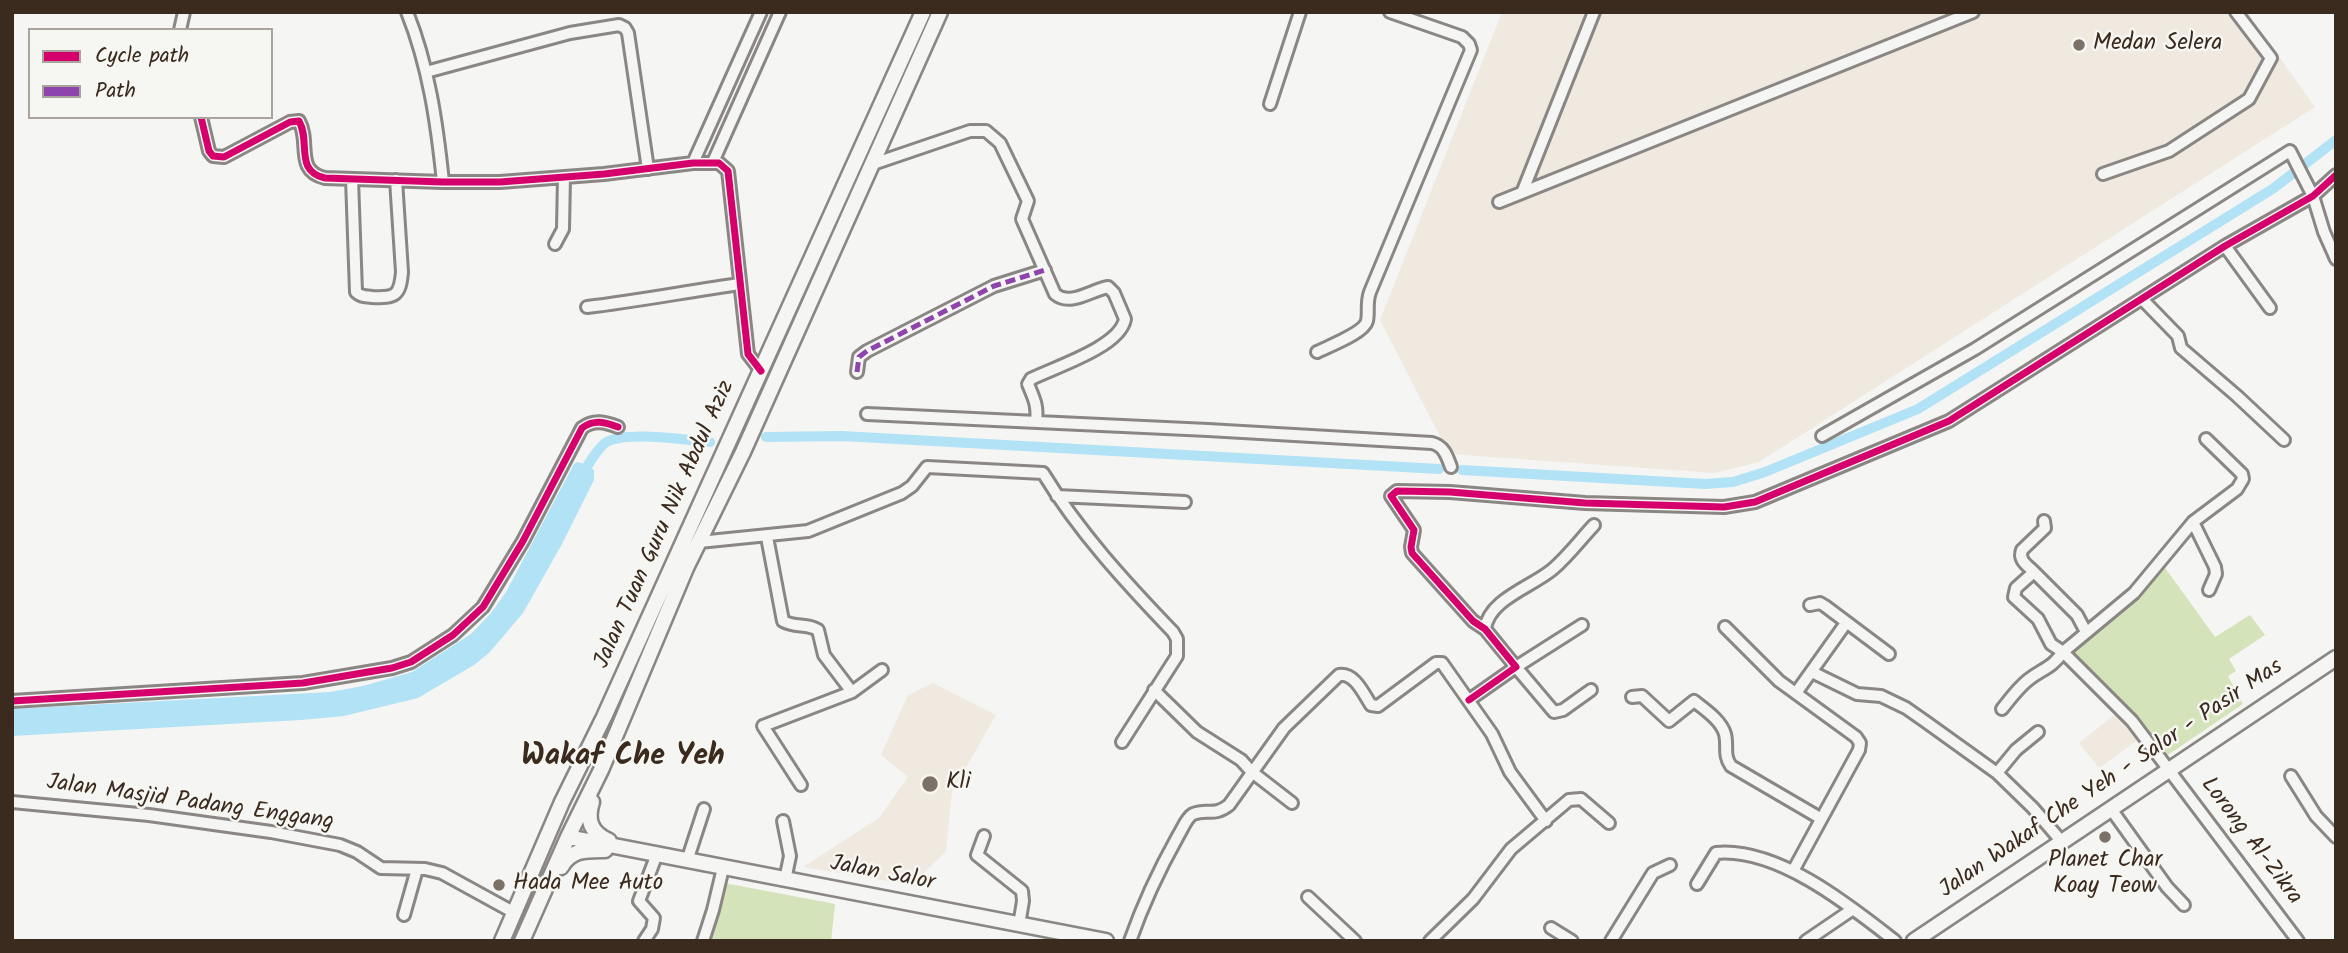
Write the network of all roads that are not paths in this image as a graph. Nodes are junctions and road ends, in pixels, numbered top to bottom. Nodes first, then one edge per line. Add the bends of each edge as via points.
1 (407, 12) edge
2 (761, 12) edge
3 (780, 12) edge
4 (923, 12) edge
5 (940, 12) edge
6 (1300, 12) edge
7 (1390, 12) edge
8 (1594, 12) edge
9 (1973, 12) edge
10 (2236, 12) edge
11 (426, 72) junction
12 (1270, 104) dead end
13 (201, 119) edge
14 (713, 162) junction
15 (693, 163) junction
16 (870, 165) junction
17 (648, 169) junction
18 (2104, 174) dead end
19 (2336, 174) edge
20 (564, 177) junction
21 (352, 179) junction
22 (396, 180) junction
23 (443, 182) junction
24 (1522, 193) junction
25 (2313, 196) junction
26 (1499, 202) dead end
27 (555, 244) dead end
28 (2225, 247) junction
29 (2336, 259) edge
30 (1045, 270) junction
31 (740, 284) junction
32 (2142, 299) junction
33 (587, 307) dead end
34 (2270, 308) dead end
35 (1317, 352) dead end
36 (761, 372) junction
37 (857, 372) dead end
38 (867, 414) dead end
39 (1035, 422) junction
40 (618, 428) dead end
41 (1822, 436) dead end
42 (2206, 439) dead end
43 (2284, 440) dead end
44 (1451, 467) dead end
45 (1057, 496) junction
46 (1185, 502) dead end
47 (2044, 521) dead end
48 (2193, 522) junction
49 (1594, 525) dead end
50 (767, 537) junction
51 (699, 542) junction
52 (2034, 572) junction
53 (2209, 590) dead end
54 (1810, 605) dead end
55 (1846, 623) junction
56 (1583, 625) dead end
57 (1725, 627) dead end
58 (1485, 629) junction
59 (2086, 632) junction
60 (2063, 652) junction
61 (1889, 654) dead end
62 (2336, 658) edge
63 (1516, 667) junction
64 (882, 670) dead end
65 (1812, 672) junction
66 (1591, 690) dead end
67 (1154, 691) junction
68 (852, 692) junction
69 (1796, 693) junction
70 (1632, 697) dead end
71 (1469, 700) junction
72 (12, 701) edge
73 (2002, 709) dead end
74 (604, 718) junction
75 (2038, 732) dead end
76 (1122, 742) dead end
77 (2170, 769) junction
78 (601, 770) junction
79 (1252, 772) junction
80 (1997, 773) junction
81 (2291, 776) dead end
82 (802, 785) dead end
83 (12, 802) edge
84 (1292, 803) dead end
85 (2111, 808) junction
86 (704, 810) dead end
87 (1820, 818) junction
88 (783, 821) dead end
89 (1546, 821) junction
90 (1609, 823) dead end
91 (984, 836) dead end
92 (568, 837) junction
93 (2336, 837) edge
94 (2062, 842) junction
95 (624, 847) junction
96 (605, 850) junction
97 (653, 854) junction
98 (687, 860) junction
99 (1670, 865) dead end
100 (723, 868) junction
101 (417, 870) junction
102 (1793, 871) junction
103 (785, 880) junction
104 (1698, 884) dead end
105 (1308, 897) dead end
106 (2184, 905) dead end
107 (1853, 909) junction
108 (513, 912) junction
109 (404, 915) dead end
110 (533, 916) junction
111 (1019, 925) junction
112 (1551, 928) dead end
113 (502, 941) edge
114 (509, 941) edge
115 (522, 941) edge
116 (644, 941) edge
117 (703, 941) edge
118 (1106, 941) edge
119 (1130, 941) edge
120 (1356, 941) edge
121 (1430, 941) edge
122 (1572, 941) edge
123 (1611, 941) edge
124 (1806, 941) edge
125 (1895, 941) edge
126 (1914, 941) edge
127 (2298, 941) edge

1 - 11 street
2 - 15 street
3 - 14 street
4 - 36 main road, Jalan Tuan Guru Nik Abdul Aziz
5 - 16 main road, Jalan Tuan Guru Nik Abdul Aziz
6 - 12 street
7 - 35 street via 1462,37 1471,50 1370,292 1367,322
8 - 24 street
9 - 24 street
10 - 18 street via 2271,58 2249,99 2169,151
11 - 17 street via 619,24 628,33
11 - 23 street
13 - 21 street via 209,152 219,158 299,121 309,171
14 - 15 street
14 - 31 street via 728,170
15 - 17 street
16 - 30 street via 970,131 986,131 1000,143 1025,193 1023,219
16 - 51 main road, Jalan Tuan Guru Nik Abdul Aziz
17 - 20 street
19 - 25 street
20 - 23 street
20 - 27 street via 563,229
21 - 22 street
21 - 22 street via 356,292 389,297 401,286 402,272
22 - 23 street
24 - 26 street
25 - 28 street
25 - 29 street
25 - 41 street via 2290,151 1975,349
28 - 32 street
28 - 34 street
30 - 37 street via 994,286 867,351 859,357
30 - 39 street via 1055,294 1065,299 1108,287 1125,319 1119,333 1098,349 1031,379
31 - 33 street
31 - 36 street via 748,354
32 - 43 street via 2178,336 2181,348
32 - 58 street via 1949,421 1755,502 1724,506 1585,503 1397,491 1391,496 1414,530 1412,554
36 - 74 main road, Jalan Tuan Guru Nik Abdul Aziz
38 - 39 street
39 - 44 street via 1432,443 1439,445
40 - 72 street via 596,422 582,428 483,607 453,635 411,662 303,683
42 - 48 street via 2233,463 2243,479 2237,489
45 - 46 street
45 - 50 street via 1043,473 927,467 902,493 808,531
45 - 67 street via 1115,571 1177,639 1177,656
47 - 52 street via 2045,528 2020,555
48 - 53 street via 2215,567
48 - 59 street via 2134,593
49 - 58 street via 1554,569 1488,615
50 - 51 street
50 - 68 street via 783,621 818,630 824,655
51 - 78 main road, Jalan Tuan Guru Nik Abdul Aziz
52 - 59 street via 2077,615
52 - 60 street, Lorong Al-Zikra via 2016,588 2014,597 2038,619 2051,644
54 - 55 street via 1820,603
55 - 61 street
55 - 65 street
56 - 63 street
57 - 69 street
58 - 63 street
59 - 60 street
60 - 73 street via 2054,665 2030,678
60 - 77 street, Lorong Al-Zikra via 2132,721
62 - 77 main road, Jalan Wakaf Che Yeh - Salor - Pasir Mas
63 - 66 street via 1555,712
63 - 71 street
64 - 68 street
65 - 69 street
65 - 80 street via 1857,694 1876,694 1906,708
67 - 76 street
67 - 79 street via 1197,732
68 - 82 street via 763,726
69 - 87 street via 1860,743
70 - 87 street via 1642,696 1669,721 1694,701 1723,729 1731,766
71 - 79 street via 1439,662 1378,706 1371,705 1352,677 1339,675 1292,720
71 - 89 street via 1510,772
74 - 92 main road via 564,818
74 - 108 main road, Jalan Tuan Guru Nik Abdul Aziz
75 - 80 street
77 - 85 main road, Jalan Wakaf Che Yeh - Salor - Pasir Mas
77 - 127 street, Lorong Al-Zikra
78 - 92 main road, Jalan Tuan Guru Nik Abdul Aziz
78 - 95 main road via 589,810 590,825 601,837
79 - 84 street
79 - 119 street via 1222,811 1189,818 1153,881
80 - 94 street
81 - 93 street via 2316,816
83 - 101 street, Jalan Masjid Padang Enggang via 271,832 350,848 381,868
85 - 94 main road, Jalan Wakaf Che Yeh - Salor - Pasir Mas
85 - 106 street
86 - 98 street
87 - 102 street
88 - 103 street via 790,856
89 - 90 street via 1575,798
89 - 121 street via 1511,849 1473,899
91 - 111 street via 977,855 1022,891
92 - 95 main road, Jalan Salor
92 - 96 main road, Jalan Salor via 579,845
92 - 110 main road, Jalan Tuan Guru Nik Abdul Aziz
92 - 114 main road via 550,851
94 - 126 main road, Jalan Wakaf Che Yeh - Salor - Pasir Mas
95 - 97 main road, Jalan Salor
96 - 97 main road, Jalan Salor
96 - 110 main road via 569,856
97 - 98 main road, Jalan Salor
97 - 116 street via 639,901 654,918
98 - 100 main road, Jalan Salor
99 - 123 street via 1653,873
100 - 103 main road, Jalan Salor
100 - 117 street
101 - 108 street, Jalan Masjid Padang Enggang via 443,873
101 - 109 street
102 - 104 street via 1761,857 1719,852
102 - 107 street
103 - 111 main road, Jalan Salor
105 - 120 street
107 - 124 street
107 - 125 street
108 - 113 main road, Jalan Tuan Guru Nik Abdul Aziz
110 - 115 main road, Jalan Tuan Guru Nik Abdul Aziz
111 - 118 main road, Jalan Salor
112 - 122 street

